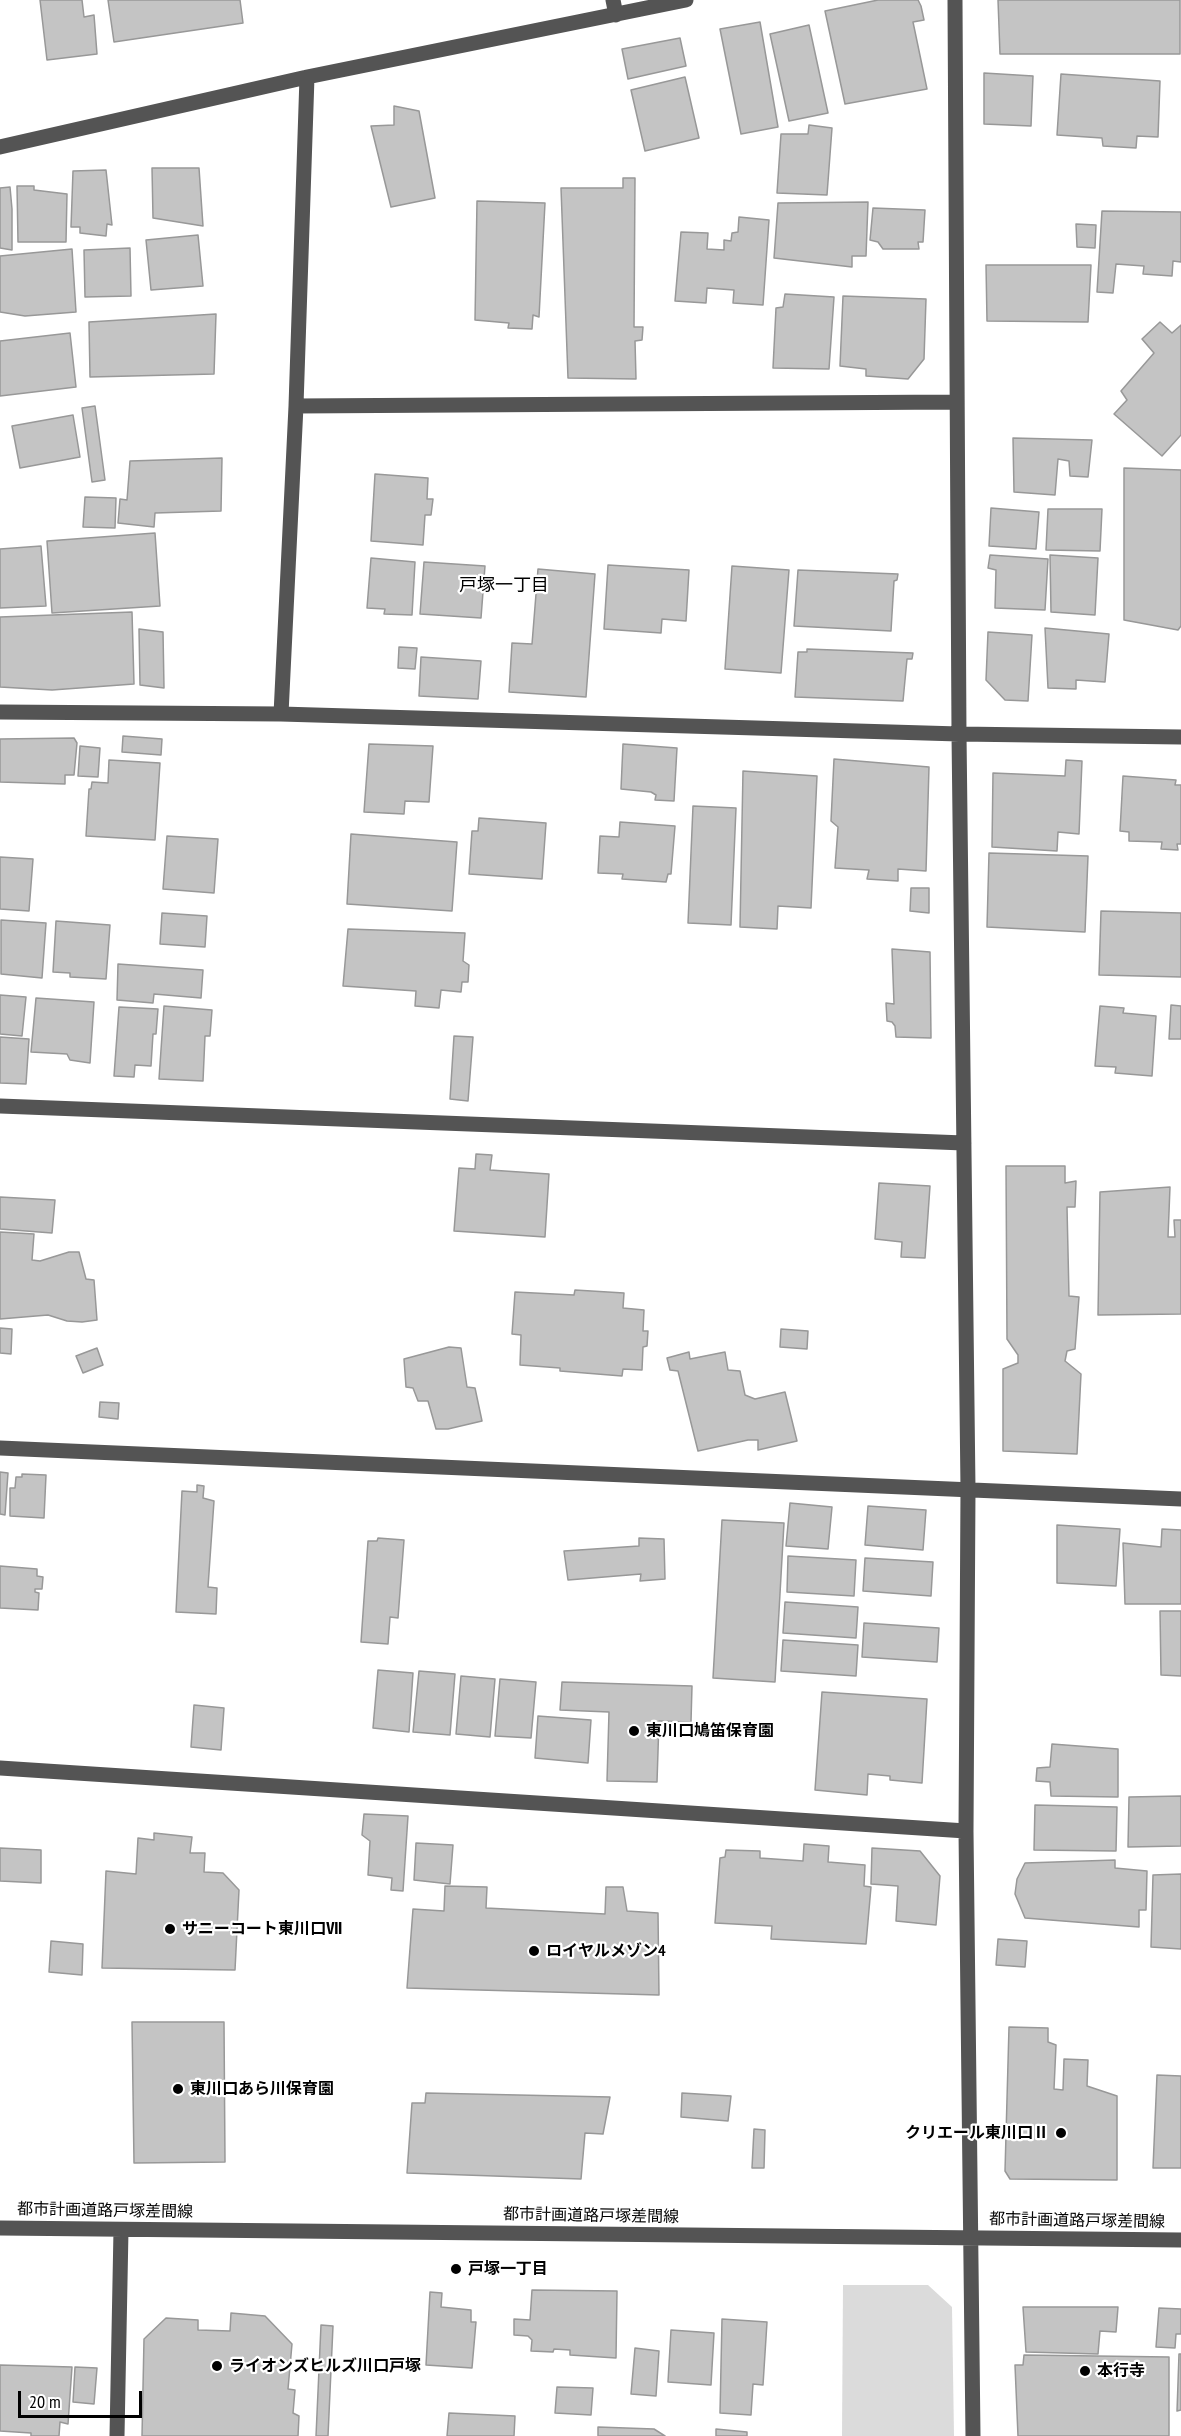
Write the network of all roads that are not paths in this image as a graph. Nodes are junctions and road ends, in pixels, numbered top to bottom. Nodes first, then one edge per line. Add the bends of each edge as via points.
1 (687, 0) edge
2 (955, 0) edge
3 (614, 8) edge
4 (307, 77) junction
5 (0, 147) edge
6 (956, 402) junction
7 (296, 406) junction
8 (0, 711) edge
9 (280, 714) junction
10 (959, 734) junction
11 (1181, 737) edge
12 (0, 1106) edge
13 (964, 1143) junction
14 (0, 1448) edge
15 (968, 1490) junction
16 (1181, 1499) edge
17 (0, 1768) edge
18 (966, 1831) junction
19 (0, 2228) edge
20 (121, 2230) junction
21 (969, 2237) junction
22 (1181, 2240) edge
23 (117, 2436) edge
24 (973, 2436) edge

1 - 3 street
2 - 6 street
3 - 4 street
4 - 5 street
4 - 7 street
6 - 7 street
6 - 10 street
7 - 9 street
8 - 9 street
9 - 10 street
10 - 11 street
10 - 13 street
12 - 13 street
13 - 15 street
14 - 15 street
15 - 16 street
15 - 18 street
17 - 18 street
18 - 21 street
19 - 20 street, 都市計画道路戸塚差間線
20 - 21 street, 都市計画道路戸塚差間線
20 - 23 street
21 - 22 street, 都市計画道路戸塚差間線
21 - 24 street

